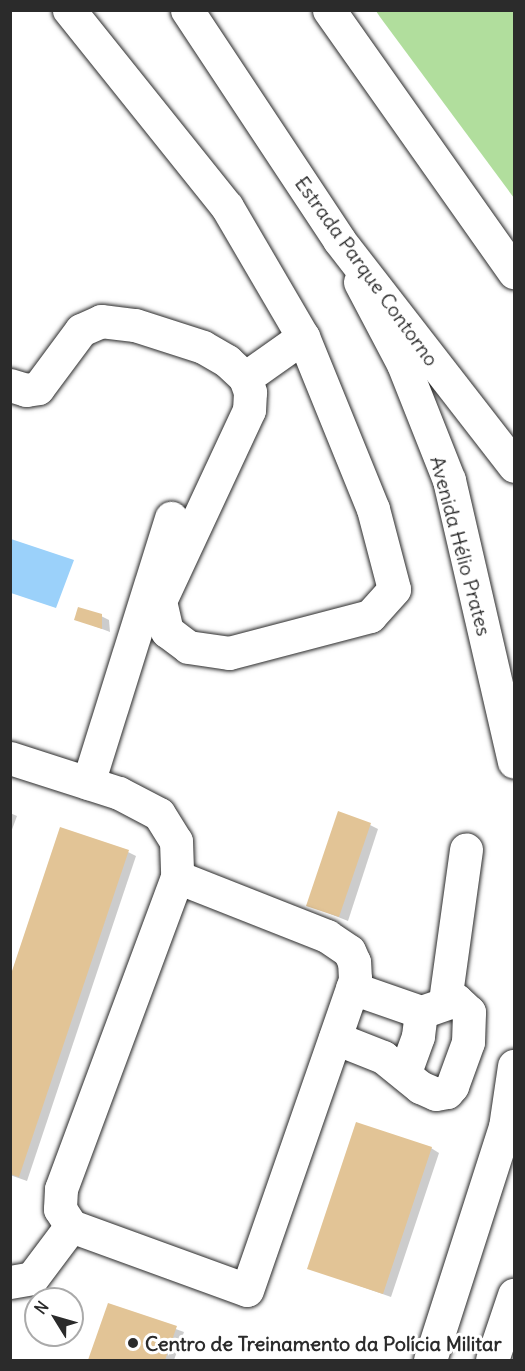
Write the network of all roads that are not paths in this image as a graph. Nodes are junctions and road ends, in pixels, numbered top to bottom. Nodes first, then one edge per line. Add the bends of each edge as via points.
1 (69, 10) edge
2 (187, 10) edge
3 (329, 10) edge
4 (339, 240) junction
5 (514, 272) edge
6 (303, 337) junction
7 (245, 378) junction
8 (10, 385) edge
9 (514, 466) edge
10 (171, 518) dead end
11 (10, 758) edge
12 (514, 762) edge
13 (88, 783) junction
14 (466, 849) dead end
15 (177, 877) junction
16 (352, 988) junction
17 (433, 1006) junction
18 (335, 1038) junction
19 (514, 1066) edge
20 (405, 1072) junction
21 (71, 1226) junction
22 (10, 1282) edge
23 (514, 1295) edge
24 (430, 1360) edge
25 (492, 1360) edge

1 - 6 main road via 227,207
2 - 4 main road, Estrada Parque Contorno
3 - 5 main road
4 - 9 main road, Estrada Parque Contorno
4 - 12 main road, Avenida Hélio Prates via 403,364 449,480
6 - 7 main road
6 - 7 main road via 373,509 394,589 370,616 229,653 188,647 167,631 160,601 249,410 250,393
7 - 8 main road via 203,347 135,325 101,321 81,330 38,387 26,390
10 - 13 main road
11 - 13 main road
13 - 15 main road via 119,793 159,814 176,841
14 - 17 main road
15 - 16 main road via 327,936 349,951 355,971
15 - 21 main road via 61,1189 60,1209
16 - 17 main road
16 - 18 main road
17 - 20 main road
17 - 20 main road via 462,1003 469,1012 471,1028 452,1086 447,1092 436,1094 420,1087
18 - 20 main road via 382,1057
18 - 21 main road via 248,1290
19 - 24 main road via 505,1127
21 - 22 main road via 32,1278
23 - 25 main road

